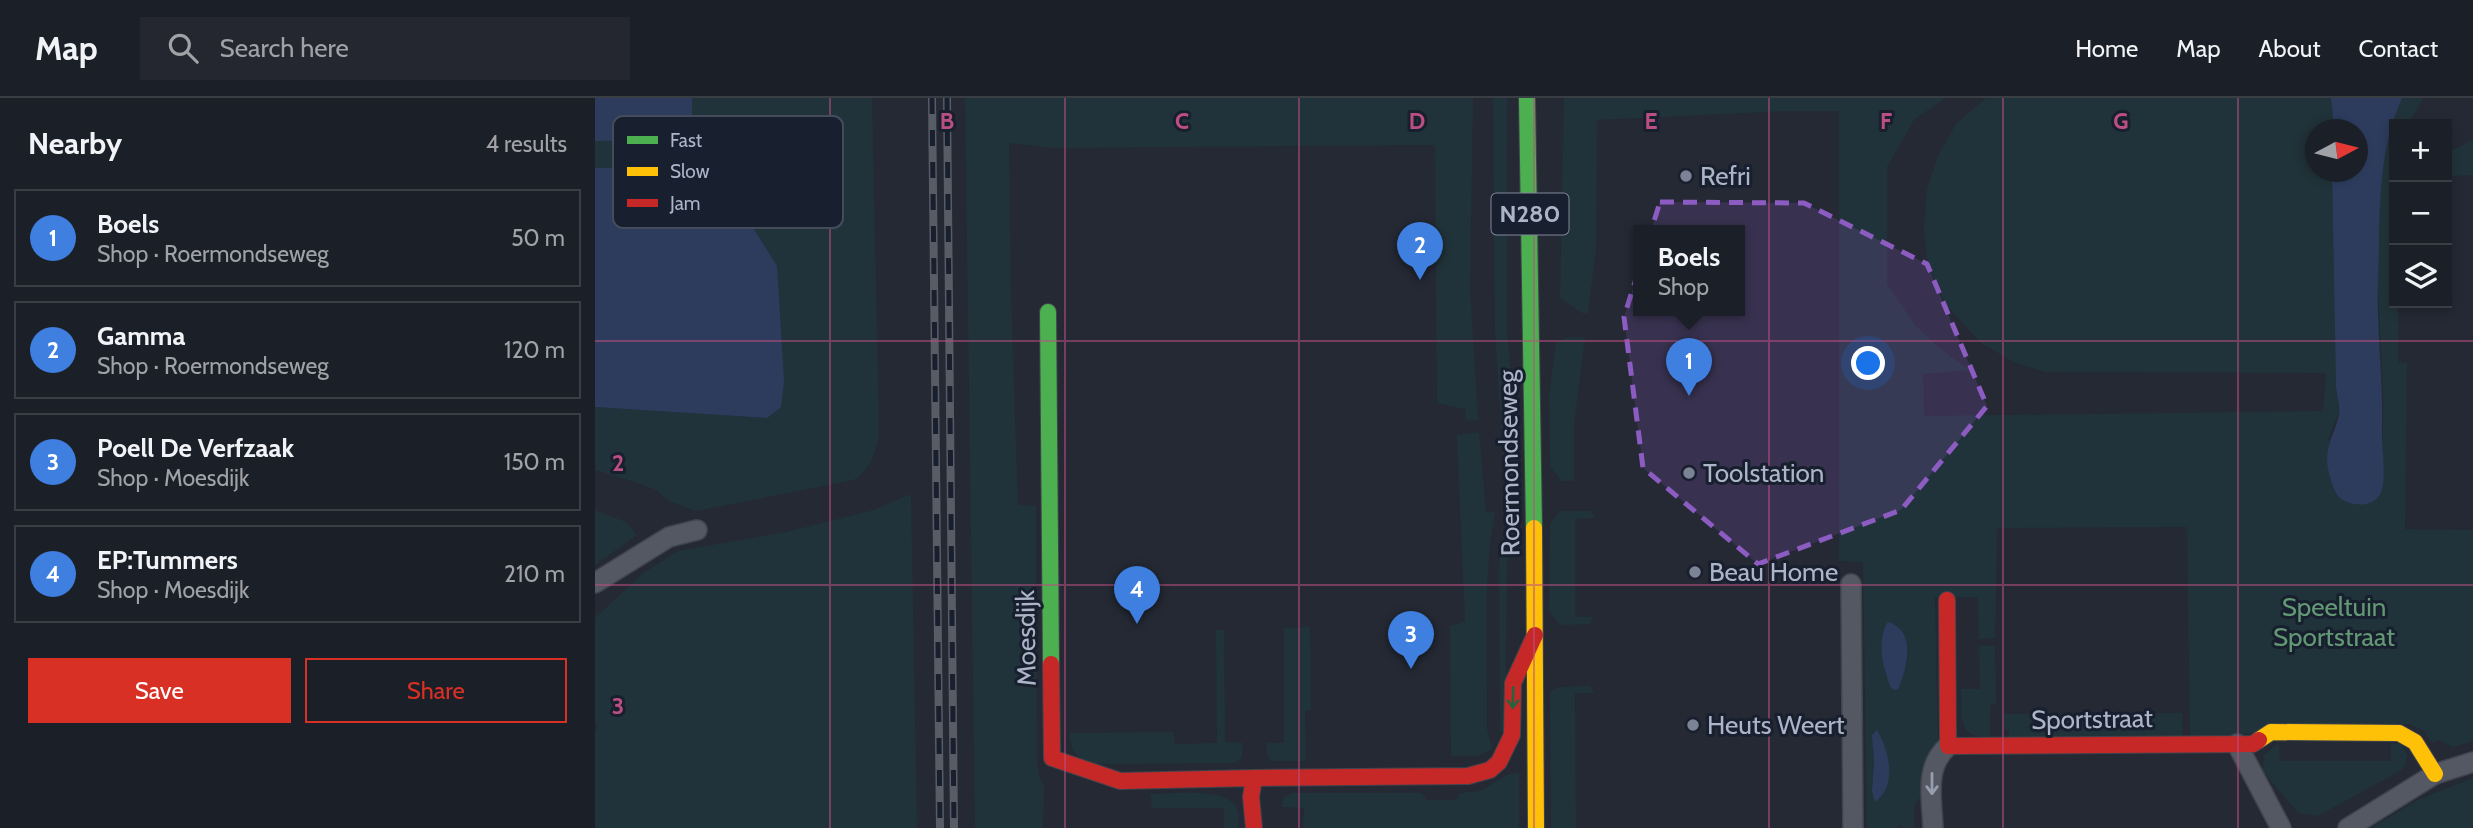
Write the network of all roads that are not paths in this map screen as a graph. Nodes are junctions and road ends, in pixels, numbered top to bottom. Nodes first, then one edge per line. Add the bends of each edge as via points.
1 (1527, 98) edge
2 (1048, 312) dead end
3 (697, 530) dead end
4 (595, 583) edge
5 (1851, 584) dead end
6 (1947, 600) dead end
7 (1535, 635) junction
8 (2237, 744) junction
9 (1948, 746) junction
10 (2473, 762) edge
11 (2435, 774) junction
12 (1255, 778) junction
13 (1254, 828) edge
14 (1536, 828) edge
15 (1853, 828) edge
16 (1933, 828) edge
17 (2281, 828) edge
18 (2348, 828) edge

1 - 7 street, Roermondseweg / N280
2 - 12 street, Moesdijk via 1052,758 1119,781
3 - 4 street via 669,537
5 - 15 street
6 - 9 street
7 -> 12 street, Moesdijk via 1513,683 1512,735 1490,770 1468,776
7 - 14 street, Roermondseweg / N280
8 - 9 street, Sportstraat
8 - 11 street, Sportstraat via 2253,744 2271,732 2399,733 2415,742
8 - 17 street
9 -> 16 street via 1932,766
10 - 11 street
11 - 18 street
12 - 13 street via 1251,797

